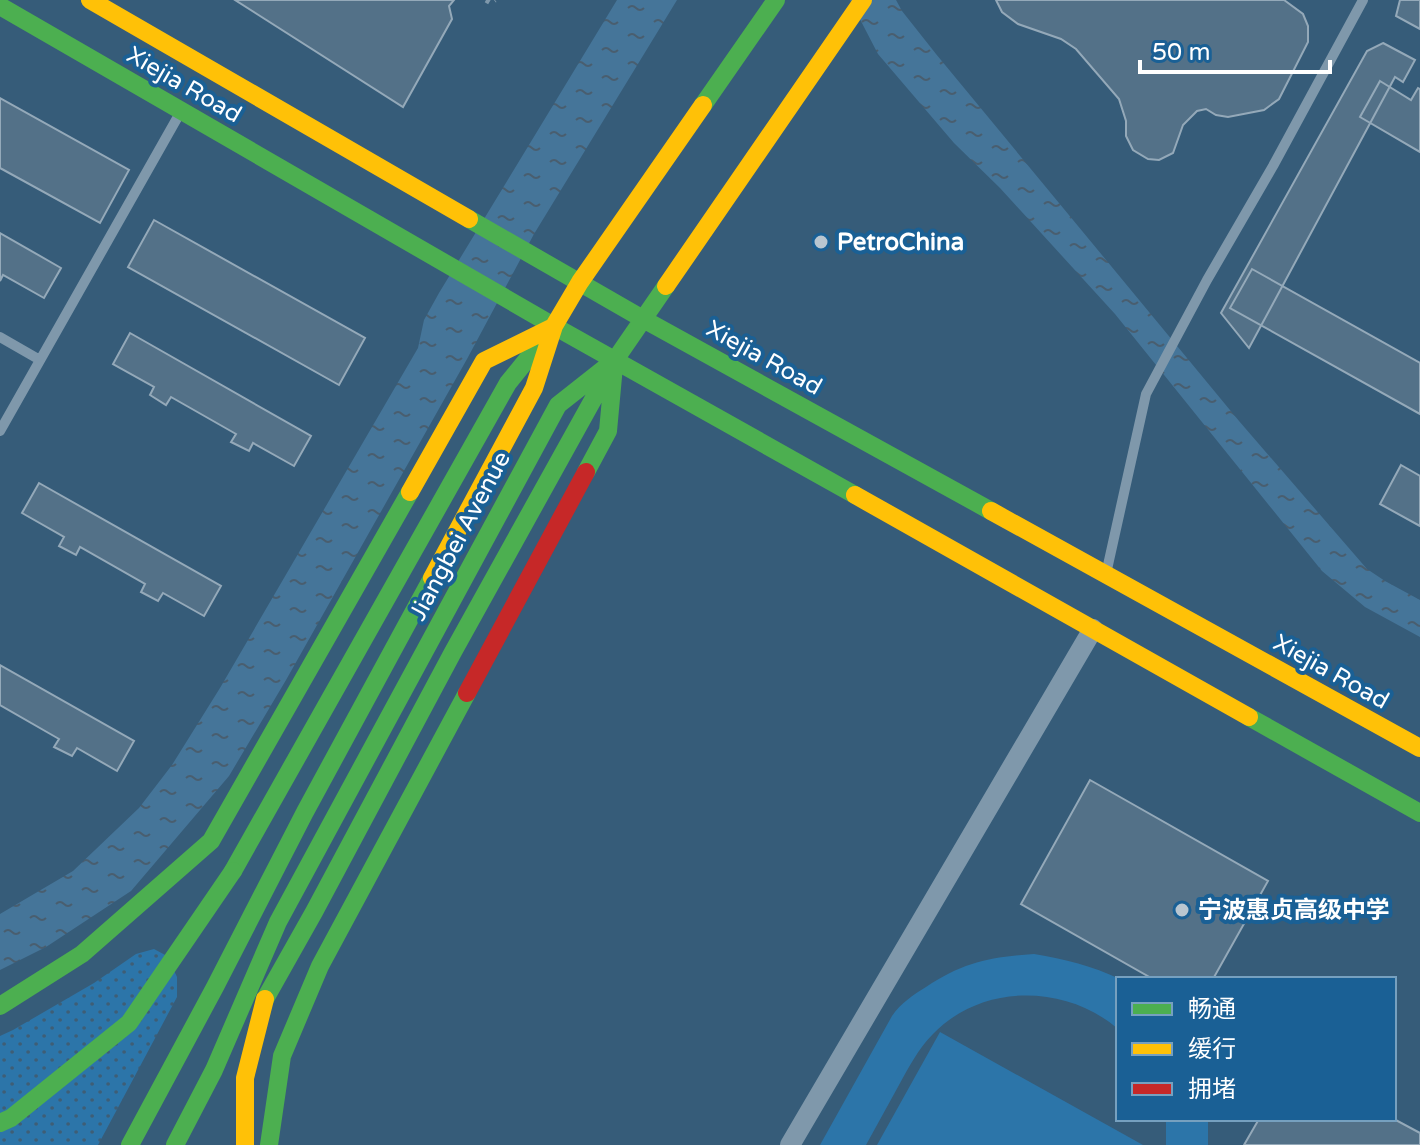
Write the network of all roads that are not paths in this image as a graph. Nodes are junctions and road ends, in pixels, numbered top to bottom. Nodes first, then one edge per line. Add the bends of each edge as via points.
1 (90, 0) edge
2 (776, 0) edge
3 (863, 0) edge
4 (1363, 0) edge
5 (0, 6) edge
6 (181, 111) junction
7 (579, 281) junction
8 (643, 319) junction
9 (553, 326) junction
10 (0, 337) edge
11 (40, 360) junction
12 (615, 360) junction
13 (0, 431) edge
14 (1106, 575) junction
15 (1093, 629) junction
16 (1420, 748) edge
17 (1420, 813) edge
18 (0, 1006) edge
19 (4, 1122) edge
20 (130, 1145) edge
21 (175, 1145) edge
22 (245, 1145) edge
23 (269, 1145) edge
24 (790, 1145) edge

1 - 7 main road, Xiejia Road
2 - 7 main road, Jiangbei Avenue
3 - 8 main road, Jiangbei Avenue
4 - 14 lane via 1146,394
5 - 6 main road, Xiejia Road
6 - 9 main road, Xiejia Road
6 - 11 lane
7 - 8 main road, Xiejia Road
7 - 9 main road, Jiangbei Avenue
8 - 12 main road, Jiangbei Avenue
8 - 14 main road, Xiejia Road
9 - 12 main road, Xiejia Road
9 - 18 main road via 484,361 211,841 82,954
9 - 19 main road, bridge via 508,383 233,871 129,1023
9 - 20 main road, Jiangbei Avenue via 534,388
10 - 11 lane
11 - 13 lane
12 - 15 main road, Xiejia Road
12 - 21 main road, Jiangbei Avenue via 558,405 278,922
12 - 22 main road, bridge via 265,999 245,1078
12 - 23 main road via 608,431 320,966 282,1056
14 - 16 main road, Xiejia Road
15 - 17 main road, Xiejia Road
15 - 24 street

